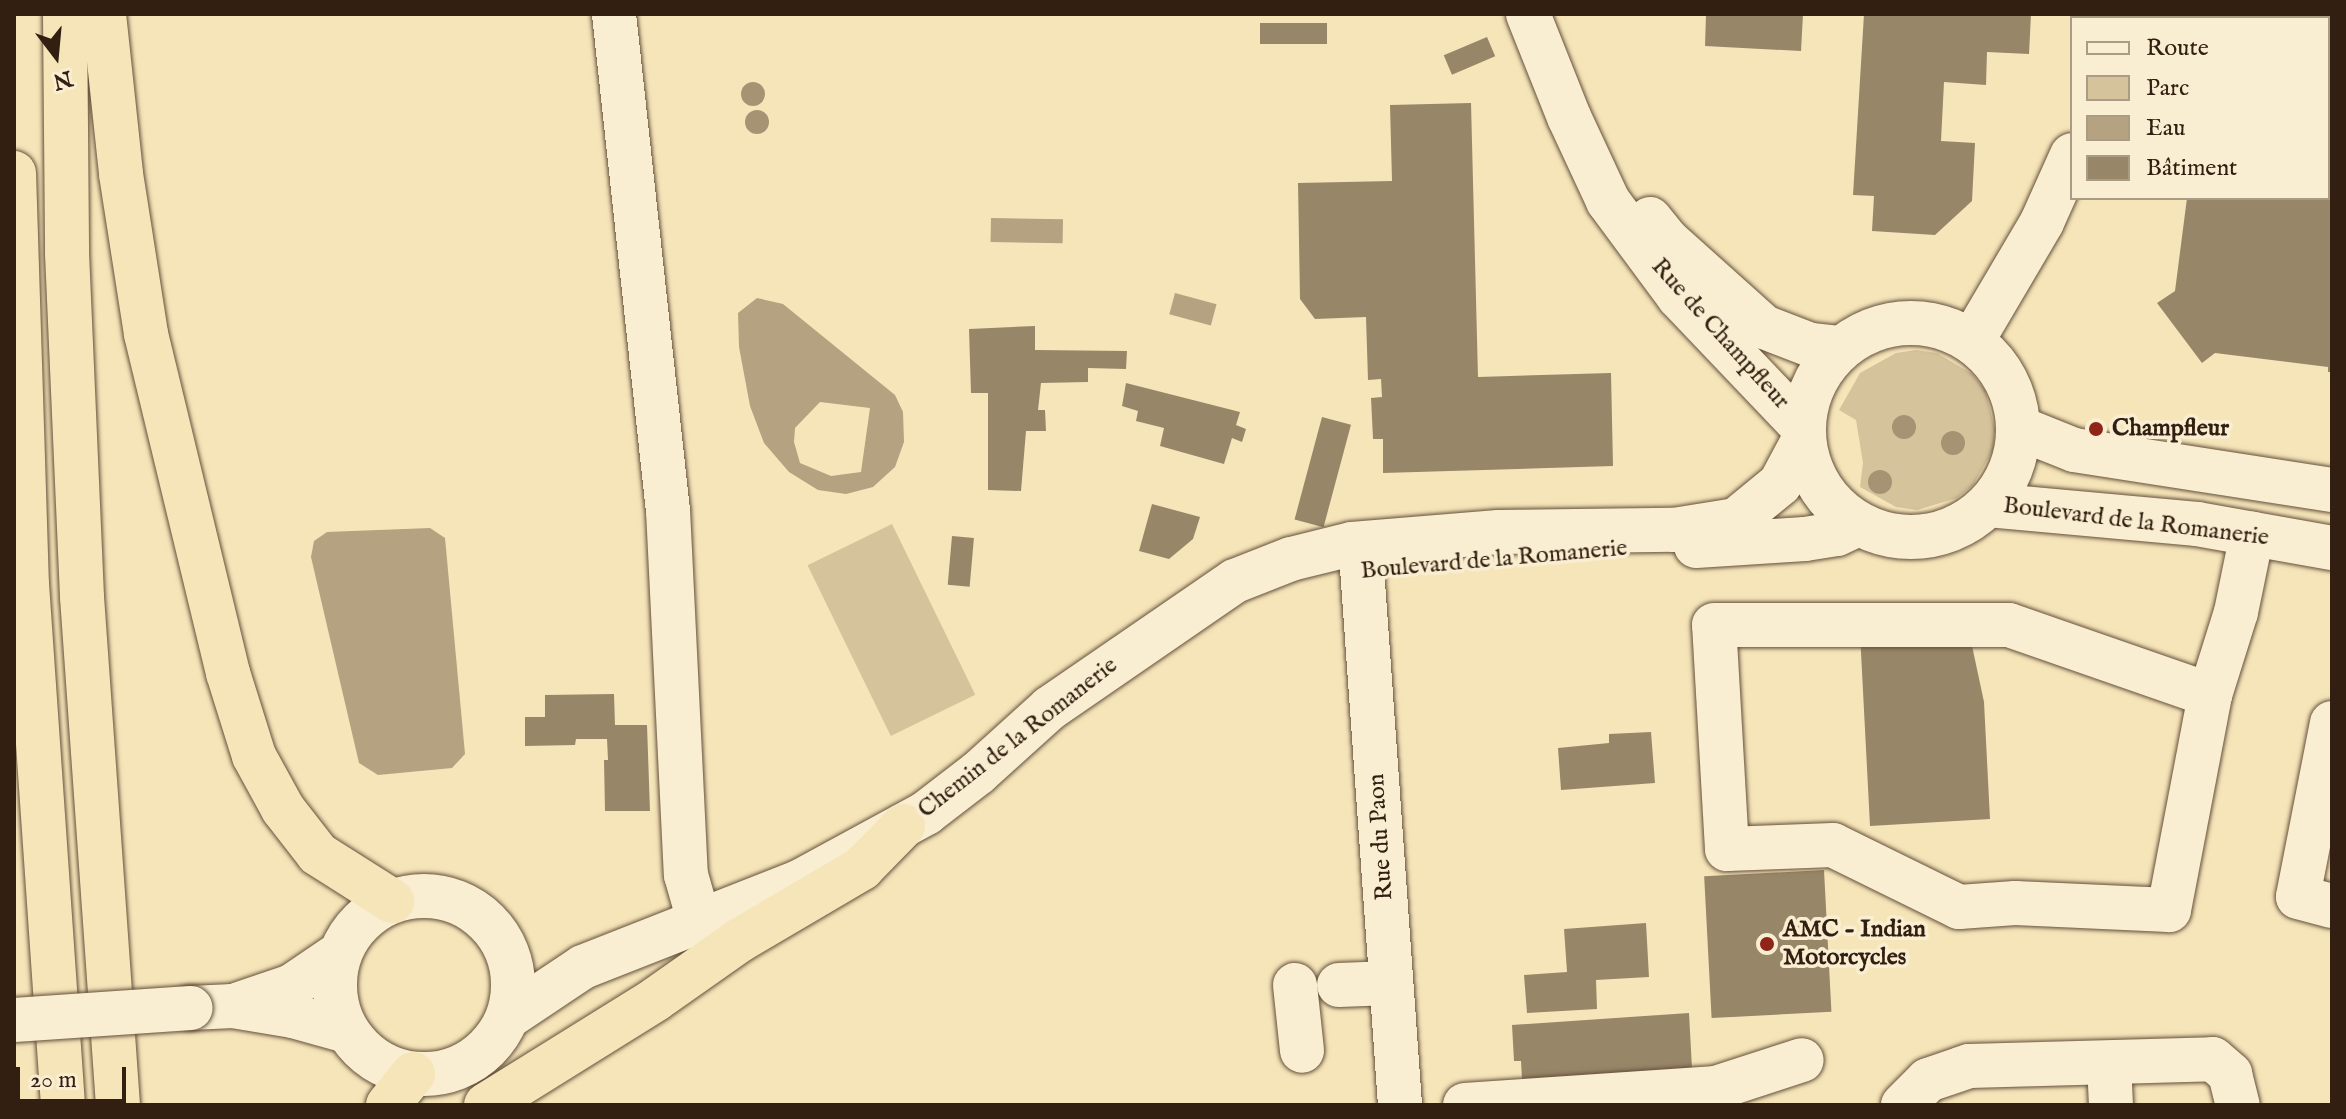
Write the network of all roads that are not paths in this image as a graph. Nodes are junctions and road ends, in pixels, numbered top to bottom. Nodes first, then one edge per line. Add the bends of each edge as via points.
1 (65, 14) edge
2 (104, 14) edge
3 (614, 14) edge
4 (1528, 14) edge
5 (1569, 117) junction
6 (2070, 159) edge
7 (14, 173) edge
8 (1972, 341) junction
9 (1841, 348) junction
10 (2019, 428) junction
11 (1803, 433) junction
12 (2332, 490) edge
13 (1988, 505) junction
14 (1858, 524) junction
15 (2252, 534) junction
16 (2332, 548) edge
17 (1362, 568) junction
18 (1185, 617) junction
19 (2210, 695) junction
20 (2332, 723) edge
21 (903, 826) junction
22 (392, 901) junction
23 (2332, 906) edge
24 (700, 924) junction
25 (502, 938) junction
26 (339, 954) junction
27 (583, 967) junction
28 (1391, 983) junction
29 (1295, 985) dead end
30 (1339, 985) dead end
31 (212, 1007) junction
32 (508, 1017) junction
33 (14, 1020) edge
34 (347, 1031) junction
35 (1302, 1051) dead end
36 (1802, 1060) dead end
37 (2110, 1084) edge
38 (400, 1090) edge
39 (63, 1105) edge
40 (118, 1105) edge
41 (486, 1105) edge
42 (1400, 1105) edge
43 (1465, 1105) edge
44 (1903, 1105) edge
45 (2238, 1105) edge

1 - 40 highway via 67,253 82,597
2 - 22 highway via 146,334 254,756 283,809 318,854
3 - 24 street via 668,510 686,875
4 - 5 street, Rue de Champfleur
5 - 9 street, Rue de Champfleur via 1667,240 1764,327 1811,345
5 - 11 street, Rue de Champfleur via 1608,201 1679,297
6 - 8 street via 2042,222
7 - 39 highway via 27,584
8 - 9 street via 1940,326 1905,322 1871,329
8 - 10 street via 1997,364 2013,394
9 - 11 street via 1821,370 1808,397
10 - 12 street via 2074,450
10 - 13 street via 2011,470
11 - 14 street via 1818,484 1831,503
11 - 18 street, Boulevard de la Romanerie via 1780,484 1736,520 1674,530 1499,532 1352,544 1291,559 1235,581
13 - 14 street via 1959,526 1926,536 1891,536
13 - 15 street, Boulevard de la Romanerie
14 - 17 street, Boulevard de la Romanerie via 1837,534 1745,545 1604,549
15 - 16 street, Boulevard de la Romanerie
15 - 19 street via 2236,612
17 - 18 street, Boulevard de la Romanerie
17 - 28 street, Rue du Paon
18 - 21 street, Chemin de la Romanerie via 1050,708 978,773
19 - 19 street via 2009,625 1714,625 1727,849 1833,845 1959,907 2015,903 2169,910
20 - 23 street via 2298,897
21 - 24 street, Chemin de la Romanerie via 799,882
21 - 41 highway via 862,868 740,940
22 - 25 street via 433,895 473,909
22 - 26 street via 360,922
24 - 27 street, Chemin de la Romanerie
25 - 27 street via 550,961
25 - 32 street via 514,978
26 - 31 street via 292,986
26 - 34 street via 334,992
27 - 32 street, Chemin de la Romanerie
28 - 30 street
28 - 42 street, Rue du Paon
29 - 35 street
31 - 33 street, bridge
31 - 34 street via 293,1016
32 - 38 street via 486,1050
34 - 38 street
36 - 43 street via 1716,1088
37 - 44 street via 1969,1066 1928,1080
37 - 45 street via 2213,1059 2230,1074

